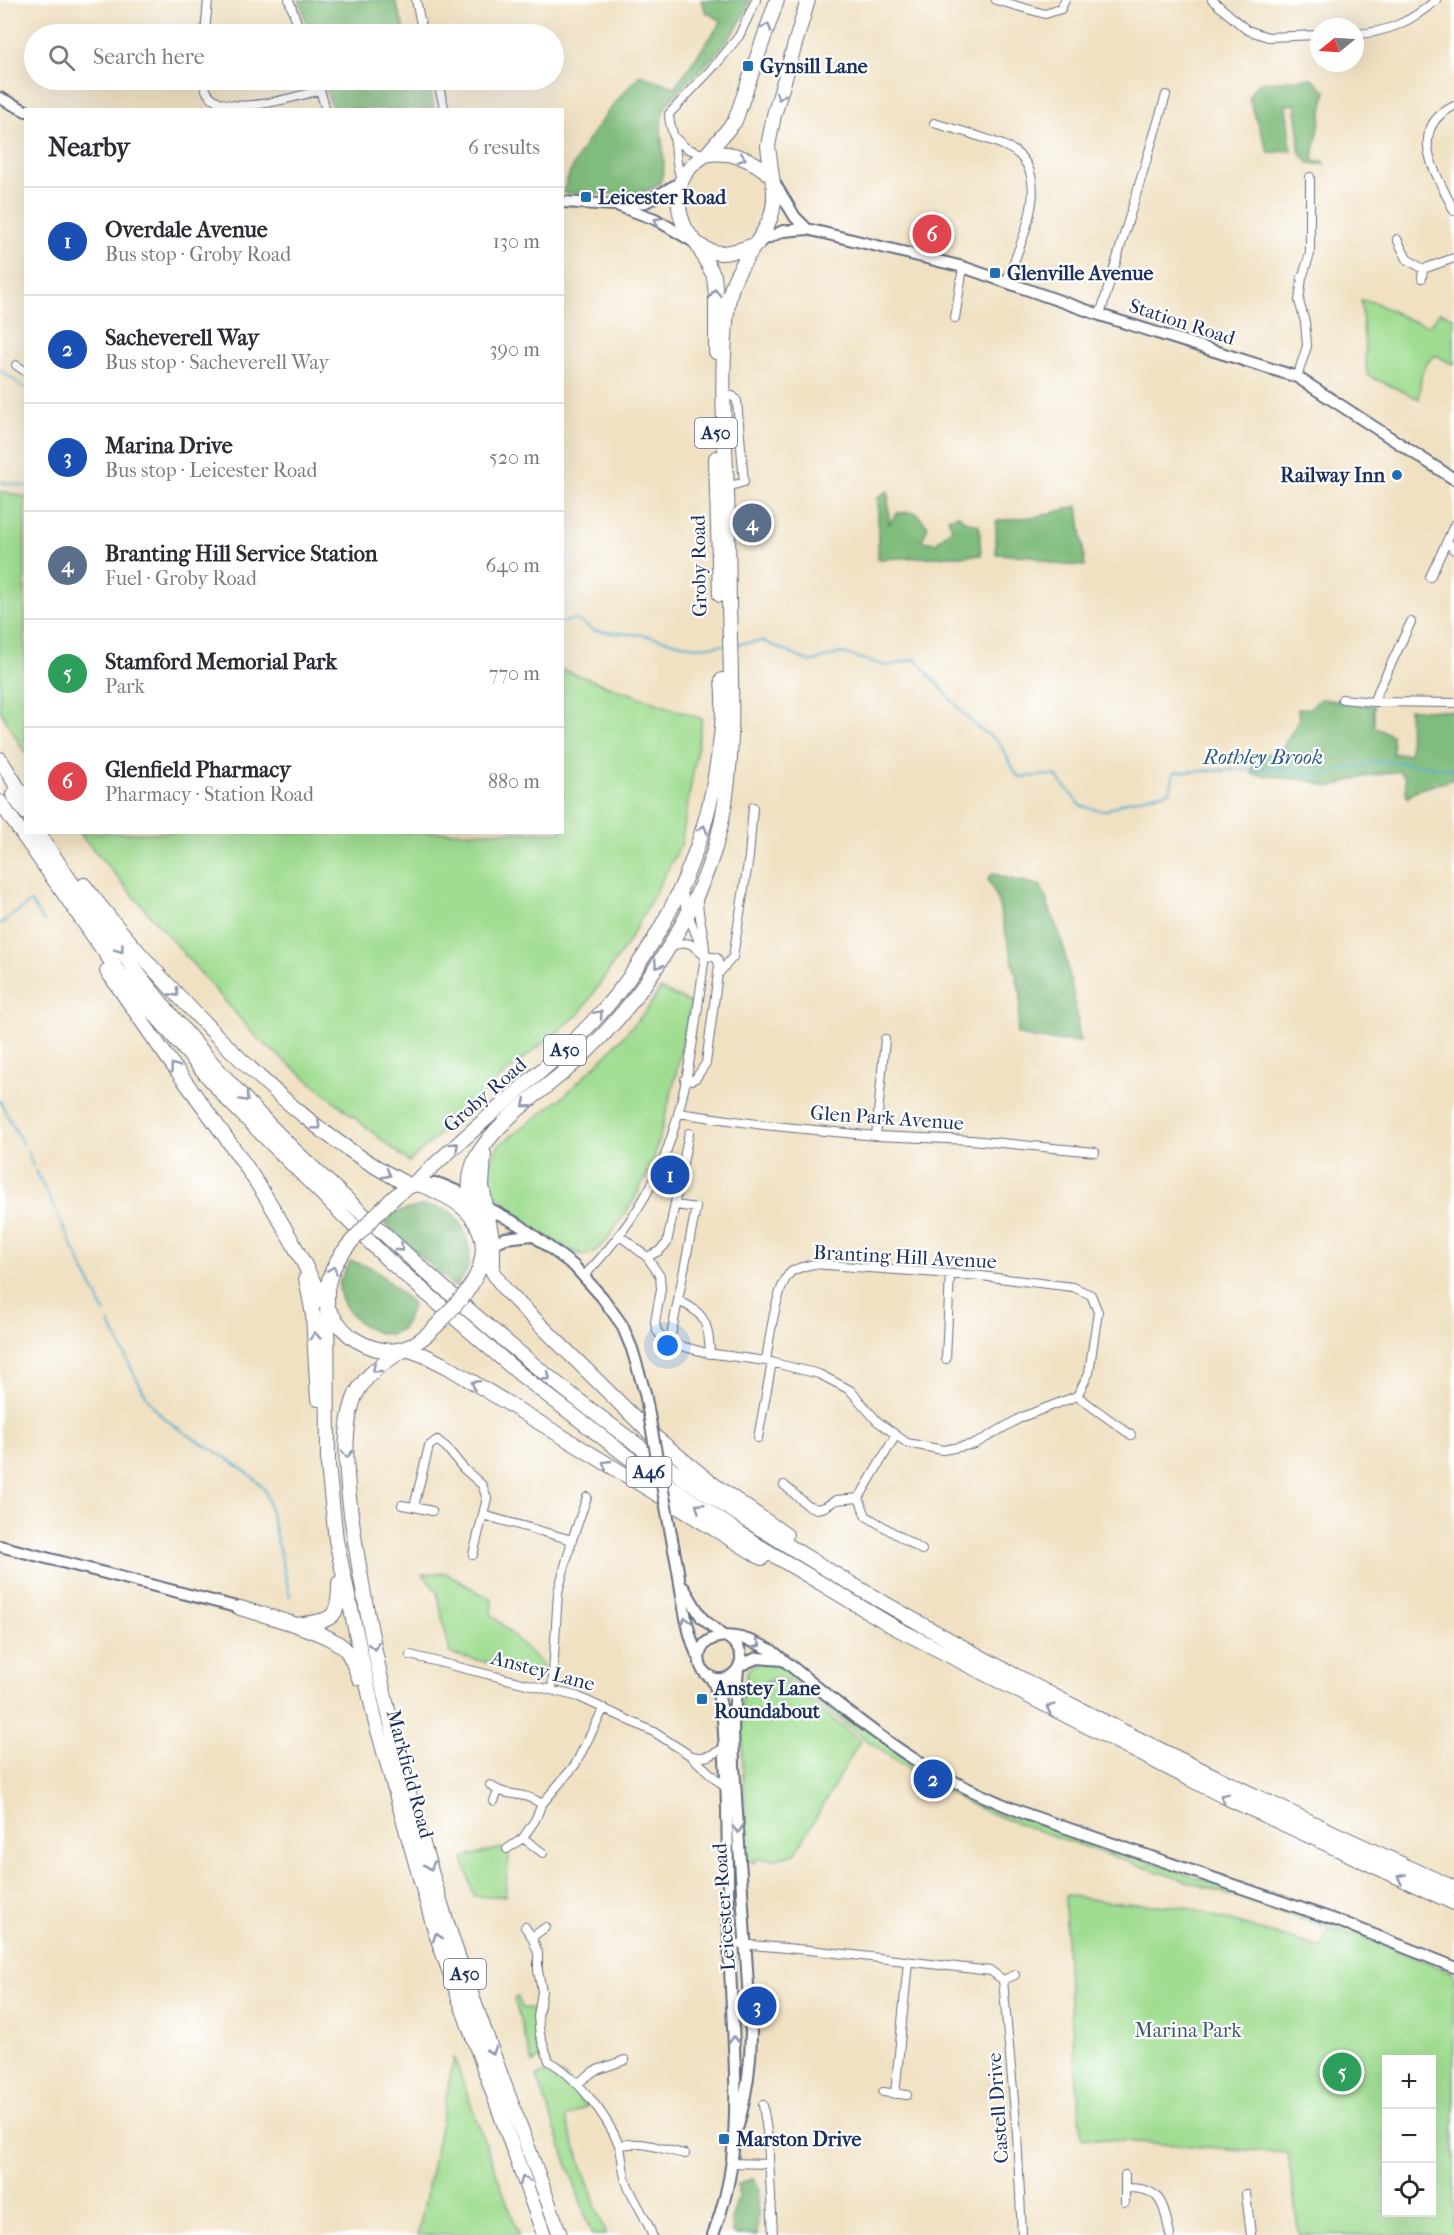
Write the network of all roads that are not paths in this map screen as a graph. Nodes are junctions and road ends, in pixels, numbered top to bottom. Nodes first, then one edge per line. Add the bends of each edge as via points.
1 (208, 0) edge
2 (289, 0) edge
3 (416, 0) edge
4 (756, 0) edge
5 (777, 0) edge
6 (808, 0) edge
7 (996, 0) edge
8 (1065, 0) edge
9 (1212, 0) edge
10 (1436, 0) edge
11 (207, 24) edge
12 (297, 24) edge
13 (421, 24) edge
14 (1364, 34) edge
15 (1310, 35) edge
16 (207, 90) edge
17 (320, 90) joint
18 (440, 90) edge
19 (1166, 95) dead end
20 (1, 101) edge
21 (1454, 106) edge
22 (325, 108) edge
23 (444, 108) edge
24 (24, 110) edge
25 (934, 123) dead end
26 (674, 137) junction
27 (706, 154) junction
28 (1310, 177) dead end
29 (772, 178) junction
30 (681, 182) junction
31 (564, 202) edge
32 (616, 205) junction
33 (1454, 211) edge
34 (807, 229) junction
35 (1397, 239) dead end
36 (758, 243) junction
37 (697, 245) junction
38 (1454, 258) edge
39 (963, 267) junction
40 (1423, 269) junction
41 (1422, 278) dead end
42 (1006, 282) junction
43 (1100, 315) junction
44 (955, 318) dead end
45 (15, 365) dead end
46 (24, 371) edge
47 (1297, 377) junction
48 (1454, 479) edge
49 (1454, 525) edge
50 (1446, 541) junction
51 (1454, 550) edge
52 (1430, 577) dead end
53 (1411, 622) dead end
54 (724, 625) junction
55 (726, 674) junction
56 (1342, 699) dead end
57 (1373, 702) junction
58 (1454, 703) edge
59 (0, 759) edge
60 (0, 772) edge
61 (24, 798) edge
62 (0, 802) edge
63 (753, 807) dead end
64 (24, 810) edge
65 (13, 822) junction
66 (39, 834) edge
67 (47, 834) edge
68 (682, 884) junction
69 (698, 896) junction
70 (687, 913) junction
71 (670, 946) junction
72 (703, 953) junction
73 (718, 973) junction
74 (885, 1039) dead end
75 (685, 1079) junction
76 (678, 1113) junction
77 (689, 1133) dead end
78 (876, 1136) junction
79 (485, 1146) junction
80 (1095, 1152) dead end
81 (414, 1185) junction
82 (469, 1198) junction
83 (676, 1205) junction
84 (485, 1206) junction
85 (475, 1220) junction
86 (532, 1235) junction
87 (619, 1235) junction
88 (487, 1248) junction
89 (300, 1256) junction
90 (647, 1257) junction
91 (951, 1274) junction
92 (584, 1276) junction
93 (678, 1301) junction
94 (328, 1305) junction
95 (672, 1330) dead end
96 (405, 1350) junction
97 (710, 1354) junction
98 (946, 1359) dead end
99 (769, 1362) junction
100 (1077, 1396) junction
101 (897, 1435) junction
102 (1131, 1436) dead end
103 (758, 1438) dead end
104 (784, 1485) dead end
105 (587, 1497) dead end
106 (859, 1498) junction
107 (402, 1505) dead end
108 (414, 1507) junction
109 (432, 1511) dead end
110 (483, 1515) junction
111 (572, 1540) junction
112 (337, 1545) junction
113 (0, 1546) edge
114 (922, 1550) dead end
115 (473, 1555) dead end
116 (832, 1571) junction
117 (681, 1582) junction
118 (240, 1608) joint
119 (297, 1625) junction
120 (894, 1627) junction
121 (725, 1637) junction
122 (410, 1655) dead end
123 (699, 1658) junction
124 (784, 1660) junction
125 (738, 1668) junction
126 (710, 1676) junction
127 (552, 1690) junction
128 (604, 1707) junction
129 (375, 1720) junction
130 (725, 1747) junction
131 (691, 1756) junction
132 (490, 1785) dead end
133 (727, 1789) junction
134 (498, 1792) junction
135 (494, 1801) dead end
136 (542, 1804) junction
137 (523, 1838) junction
138 (507, 1849) dead end
139 (543, 1853) dead end
140 (1454, 1888) edge
141 (1454, 1903) edge
142 (525, 1927) dead end
143 (546, 1927) dead end
144 (532, 1936) junction
145 (729, 1943) junction
146 (746, 1944) junction
147 (908, 1962) junction
148 (1454, 1967) edge
149 (1015, 1975) dead end
150 (1002, 1980) junction
151 (625, 2060) dead end
152 (735, 2064) junction
153 (751, 2067) junction
154 (577, 2084) junction
155 (735, 2085) junction
156 (748, 2087) junction
157 (883, 2092) dead end
158 (895, 2094) junction
159 (907, 2096) dead end
160 (763, 2104) dead end
161 (734, 2141) junction
162 (675, 2142) dead end
163 (619, 2146) junction
164 (673, 2152) junction
165 (685, 2154) dead end
166 (732, 2163) junction
167 (769, 2164) junction
168 (1125, 2175) dead end
169 (1125, 2188) junction
170 (1246, 2194) dead end
171 (1125, 2202) dead end
172 (544, 2235) edge
173 (560, 2235) edge
174 (652, 2235) edge
175 (713, 2235) edge
176 (773, 2235) edge
177 (1022, 2235) edge
178 (1170, 2235) edge
179 (1251, 2235) edge

1 - 11 street
2 - 12 street
3 - 13 street
4 - 26 street via 739,36 669,114
27 -> 5 highway via 735,121
6 -> 29 highway, A50 via 774,116 768,146
7 - 8 street via 1045,14 1061,9
9 - 15 street via 1247,30 1268,37
10 - 14 street via 1399,25
16 - 17 street via 214,99 262,105
17 - 22 street
18 - 23 street
19 - 43 street
20 - 24 street
21 - 33 street via 1433,122 1427,141 1429,158
25 - 42 street via 1006,146 1026,160 1033,185 1032,213
26 - 27 street via 686,148
26 - 30 street
27 -> 29 highway via 752,162
27 - 30 highway
28 - 47 street via 1310,254 1299,301 1306,346
29 - 34 street via 795,217
29 - 36 highway, A50 via 770,221
30 - 32 street via 646,202
30 - 37 highway, A50 via 680,211
31 - 32 street
37 -> 32 street via 655,219
34 - 36 street, Station Road via 783,231
34 - 39 street, Station Road
35 - 40 street via 1407,259
36 - 37 highway via 721,253
36 - 54 highway, Groby Road / A50 via 741,265 732,286 724,340
54 -> 37 highway, Groby Road / A50 via 716,296 714,276
38 - 40 street
39 - 42 street, Station Road
39 - 44 street
40 - 41 street
42 - 43 street, Station Road
43 - 47 street, Station Road
45 - 46 street
47 - 48 street, Station Road
49 - 50 street
50 - 51 street
50 - 52 street
53 - 57 street
54 - 55 highway, Groby Road / A50
68 -> 55 highway, Groby Road / A50 via 696,853 714,782
55 - 69 highway, Groby Road / A50 via 732,729 726,793 715,846
56 - 57 street
57 - 58 street
59 - 61 highway
60 - 64 highway
62 - 65 highway, A46
63 - 73 street via 734,957
89 -> 65 highway via 270,1200 58,899
120 -> 65 highway, A46 via 757,1545 628,1457 521,1375 388,1260 227,1099 117,970
66 -> 116 highway, A46 via 130,964 219,1071 293,1149 546,1376 689,1481
67 -> 81 highway via 116,926 245,1064 335,1141 364,1161
68 - 70 street, Groby Road
81 -> 68 highway, Groby Road / A50 via 599,1016 648,949
69 - 70 highway, Groby Road / A50
69 - 72 street, Groby Road
70 - 71 highway, Groby Road / A50
70 - 72 street, Groby Road
71 - 72 street via 691,944
71 -> 79 highway, Groby Road / A50 via 623,1014 592,1047 514,1114
72 - 73 street, Groby Road via 717,958
72 - 75 street, Groby Road
73 - 75 street via 706,1064 696,1078
74 - 78 street
75 - 76 street, Groby Road
76 - 78 street, Glen Park Avenue
76 - 87 street, Groby Road via 657,1173
77 - 83 street
78 - 80 street, Glen Park Avenue
79 - 82 highway, Groby Road / A50 via 473,1166
79 - 84 highway
81 - 82 street via 440,1184
81 - 85 highway via 454,1201
94 -> 81 highway, bridge via 329,1275 334,1264 377,1214
82 - 84 street
82 - 85 highway, Groby Road / A50
83 - 90 street via 667,1243
83 - 93 street via 696,1208
84 - 86 street
84 - 88 highway
85 - 88 highway
86 - 88 street via 516,1235
86 - 92 street
87 - 90 street
87 - 92 street, Groby Road
88 - 96 highway, bridge via 465,1294 421,1341
88 - 116 highway via 494,1274 506,1291 649,1432
89 - 94 highway
112 -> 89 highway via 321,1471 313,1315
90 - 97 street via 660,1276 655,1322 660,1336 672,1345
91 - 98 street
91 - 99 street, Branting Hill Avenue via 813,1264 792,1271 782,1287 771,1327
91 - 100 street, Branting Hill Avenue via 1073,1287 1091,1296 1098,1312 1089,1373
92 - 117 street, bridge via 622,1325 633,1349
93 - 95 street
93 - 97 street via 697,1311 705,1322
94 - 96 highway via 335,1320 354,1340 370,1347
94 - 112 highway, Markfield Road / A50 via 328,1453
120 -> 96 highway via 812,1588 448,1367
96 -> 173 highway, Markfield Road / A50 via 366,1378 349,1422 347,1487 357,1557 387,1708 426,1853 472,1995
97 - 99 street
99 - 101 street via 819,1374 850,1390 877,1421
99 - 103 street, Branting Hill Avenue
100 - 101 street via 1022,1417 975,1444 943,1450 907,1443
100 - 102 street
101 - 106 street
104 - 106 street via 816,1509 836,1500
105 - 111 street
106 - 114 street via 866,1516
107 - 108 street
108 - 109 street
108 - 110 street via 429,1446 437,1440 482,1485 487,1498
110 - 111 street
110 - 115 street
111 - 127 street via 558,1592
112 - 119 highway via 336,1612 325,1621
112 - 129 highway, Markfield Road / A50
113 - 118 street
116 - 140 highway, A46 via 1056,1697
117 - 121 street via 702,1618
123 -> 117 street via 683,1613
118 - 119 highway
119 - 129 highway via 344,1647
141 -> 120 highway, A46 via 1223,1796
121 - 123 street via 705,1642
121 -> 124 street via 756,1642
121 - 125 street via 739,1648
122 - 127 street, Anstey Lane
123 - 126 street via 704,1672
124 - 125 street via 757,1658
124 - 148 street via 895,1747 989,1799 1344,1923
125 - 126 street via 726,1678
125 -> 146 street, Leicester Road via 734,1746
126 - 130 street, Leicester Road via 720,1695
127 - 128 street, Anstey Lane
128 - 131 street, Anstey Lane
128 - 136 street via 575,1765
172 -> 129 highway, Markfield Road / A50 via 436,1934
130 - 131 street via 711,1756
130 - 133 street, Leicester Road
131 - 133 street, Anstey Lane
132 - 134 street
133 - 145 street, Leicester Road
134 - 135 street
134 - 136 street via 520,1793
136 - 137 street
137 - 138 street
137 - 139 street
142 - 144 street
143 - 144 street
144 - 154 street via 542,1991 540,2035 549,2061
145 - 146 street
152 -> 145 street, Leicester Road
146 - 147 street
146 - 153 street, Leicester Road
147 - 150 street via 991,1971
147 - 158 street
149 - 150 street
150 - 177 street, Castell Drive
151 - 154 street via 594,2071
152 - 153 street
152 - 155 street, Leicester Road
153 - 156 street, Leicester Road
154 - 163 street via 604,2118
155 - 156 street
155 - 161 street, Leicester Road
156 - 161 street, Leicester Road
157 - 158 street
158 - 159 street
160 - 167 street
161 - 166 street, Leicester Road
162 - 164 street
163 - 164 street via 641,2143
163 - 174 street via 626,2182
164 - 165 street
166 - 167 street
166 - 175 street, Leicester Road
167 - 176 street
168 - 169 street
169 - 171 street
169 - 178 street via 1144,2188 1160,2199
170 - 179 street

